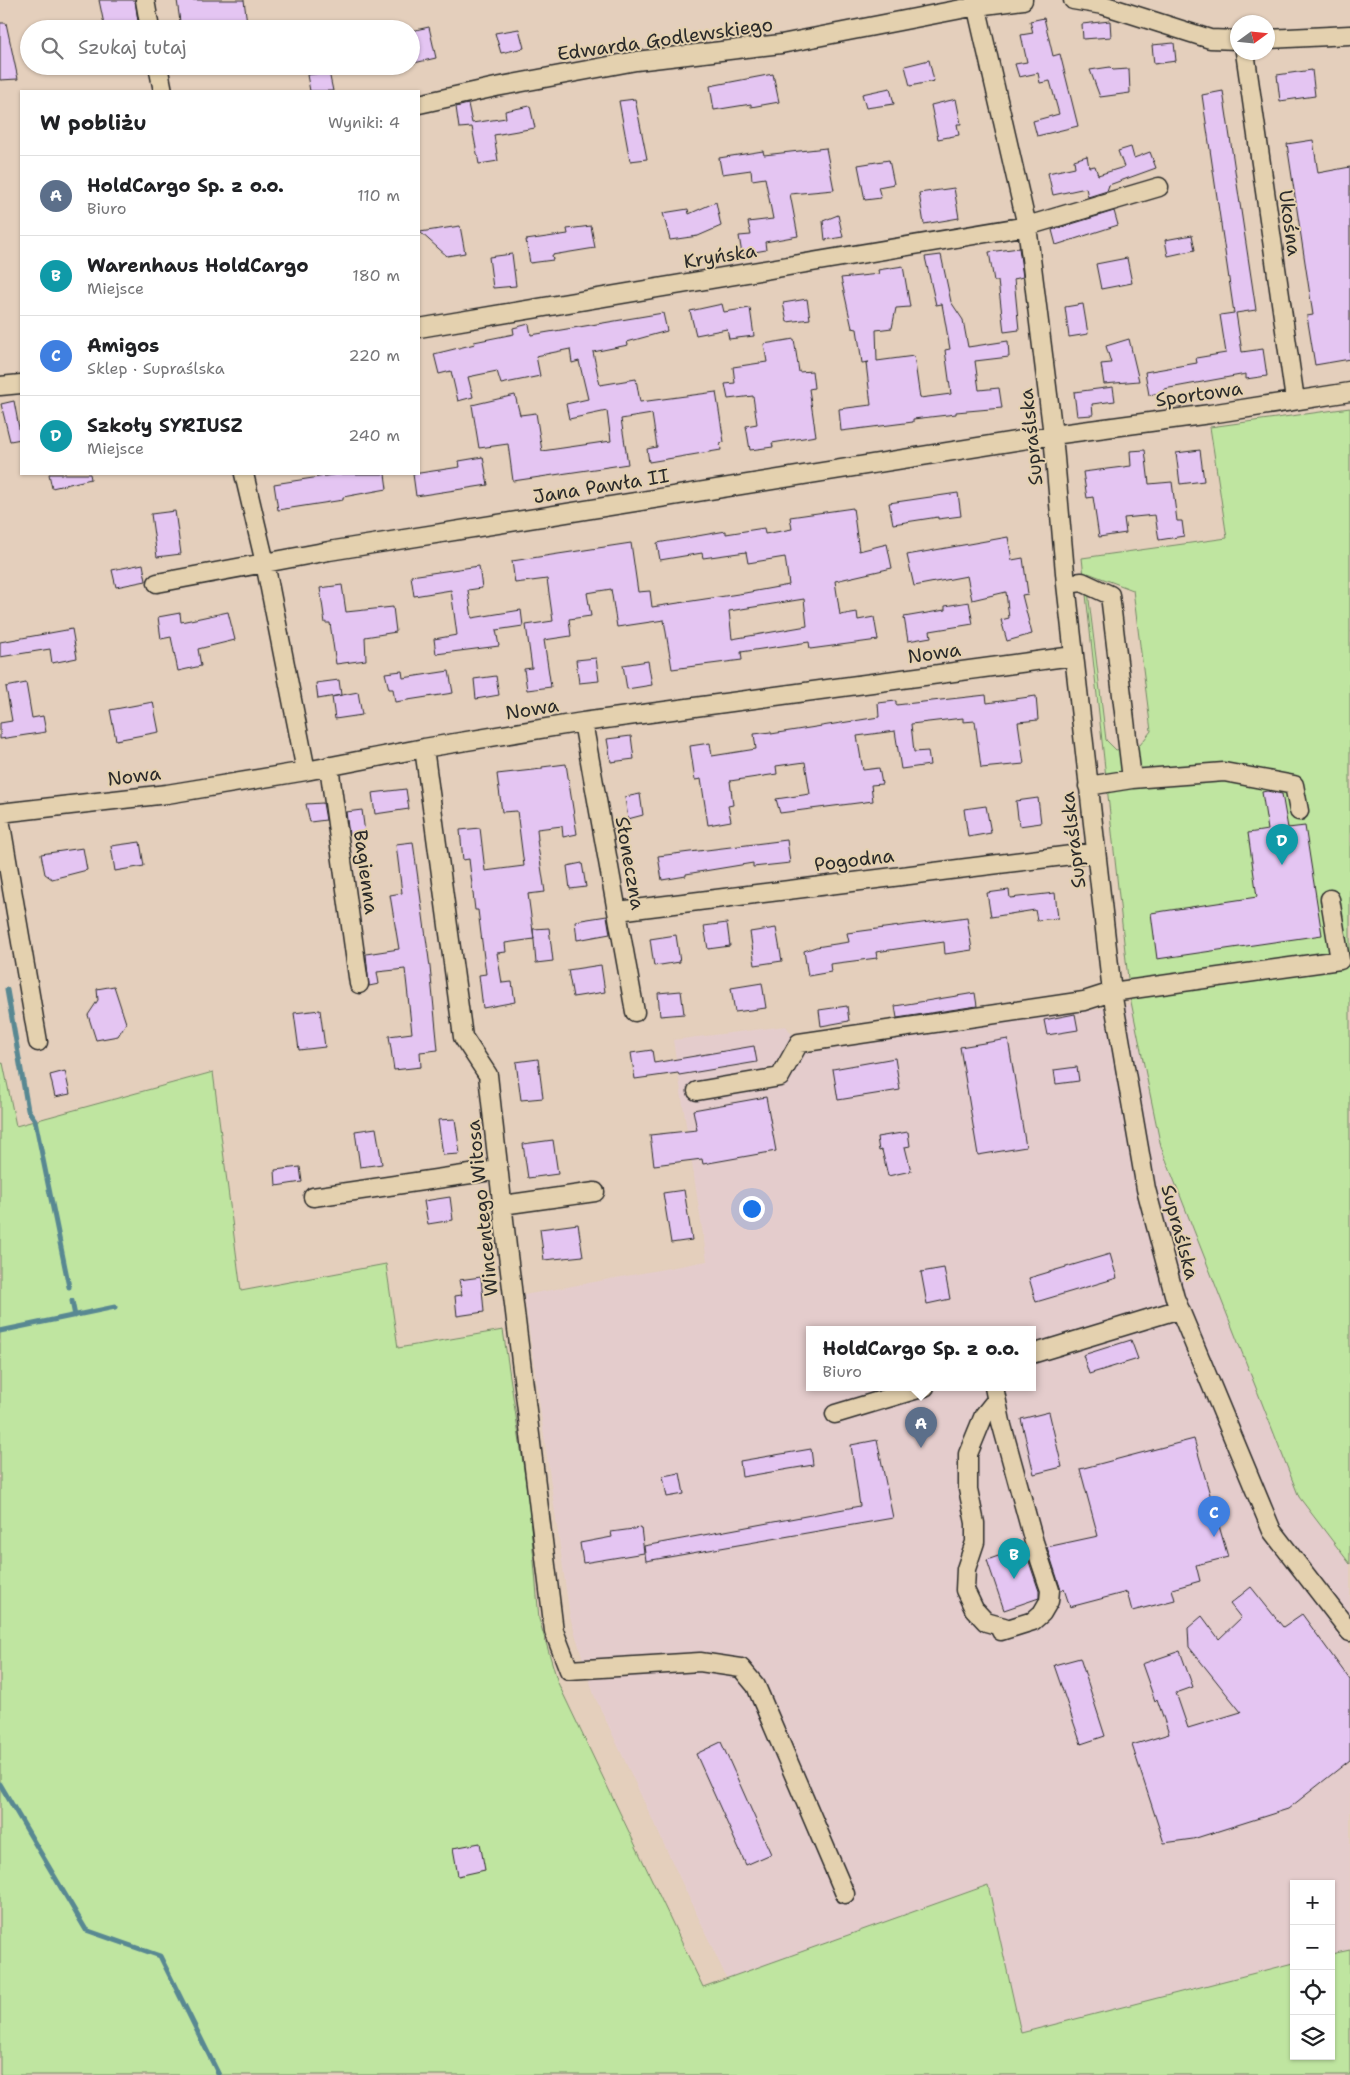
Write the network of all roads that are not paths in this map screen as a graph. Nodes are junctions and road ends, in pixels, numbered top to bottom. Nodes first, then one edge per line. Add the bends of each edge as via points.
1 (145, 0) edge
2 (1023, 0) edge
3 (1073, 0) edge
4 (976, 3) edge
5 (148, 20) edge
6 (1350, 35) edge
7 (1275, 38) edge
8 (1230, 40) edge
9 (1246, 60) edge
10 (160, 75) edge
11 (163, 90) edge
12 (420, 104) edge
13 (1159, 187) dead end
14 (1027, 226) junction
15 (420, 328) edge
16 (20, 384) edge
17 (0, 386) edge
18 (1350, 392) edge
19 (1295, 400) junction
20 (1053, 435) junction
21 (244, 475) edge
22 (265, 563) junction
23 (157, 583) dead end
24 (1066, 584) junction
25 (1073, 656) junction
26 (583, 722) junction
27 (424, 748) junction
28 (329, 766) junction
29 (306, 771) junction
30 (1132, 778) junction
31 (1088, 786) junction
32 (1299, 811) dead end
33 (0, 813) edge
34 (0, 819) edge
35 (1096, 852) junction
36 (1330, 899) dead end
37 (618, 911) junction
38 (359, 984) dead end
39 (1112, 992) junction
40 (635, 1012) dead end
41 (38, 1042) dead end
42 (697, 1091) dead end
43 (498, 1170) junction
44 (595, 1192) dead end
45 (314, 1197) dead end
46 (502, 1205) junction
47 (1180, 1309) junction
48 (1036, 1353) edge
49 (912, 1391) edge
50 (995, 1394) edge
51 (835, 1414) dead end
52 (1350, 1632) edge
53 (845, 1894) dead end

1 - 5 street
2 - 4 street, Edwarda Godlewskiego
3 - 8 street via 1103,5 1210,39
4 - 12 street, Edwarda Godlewskiego via 782,44 636,61
4 - 14 street, Supraślska
6 - 7 street
9 - 19 street, Ukośna
10 - 11 street
13 - 14 street, Kryńska
14 - 15 street, Kryńska
14 - 20 street, Supraślska
16 - 17 street
18 - 19 street, Sportowa
19 - 20 street, Sportowa
20 - 22 street, Jana Pawła II via 329,550
20 - 24 street, Supraślska
21 - 22 street
22 - 23 street, Jana Pawła II
22 - 29 street
24 - 25 street, Supraślska
24 - 30 street via 1082,582 1110,595
25 - 26 street, Nowa
25 - 31 street, Supraślska
26 - 27 street, Nowa
26 - 37 street, Słoneczna
27 - 28 street, Nowa
27 - 43 street, Wincentego Witosa via 463,1037 488,1075
28 - 29 street, Nowa
28 - 38 street, Bagienna
29 - 33 street, Nowa via 167,794
30 - 31 street
30 - 32 street via 1224,772 1294,785
31 - 35 street, Supraślska
34 - 41 street
35 - 37 street, Pogodna
35 - 39 street, Supraślska
36 - 39 street via 1340,960
37 - 40 street, Słoneczna
39 - 42 street via 1084,1001 799,1044 780,1077
39 - 47 street, Supraślska via 1146,1189
43 - 45 street
43 - 46 street, Wincentego Witosa
44 - 46 street
46 - 53 street, Wincentego Witosa via 554,1631 569,1670 700,1662 741,1668 756,1686
47 - 48 street
47 - 52 street, Supraślska via 1272,1531
49 - 51 street
50 - 50 street via 1000,1422 1050,1590 1049,1601 1033,1621 1001,1630 1004,1627 986,1622 974,1609 965,1590 966,1569 975,1542 968,1489 968,1454

